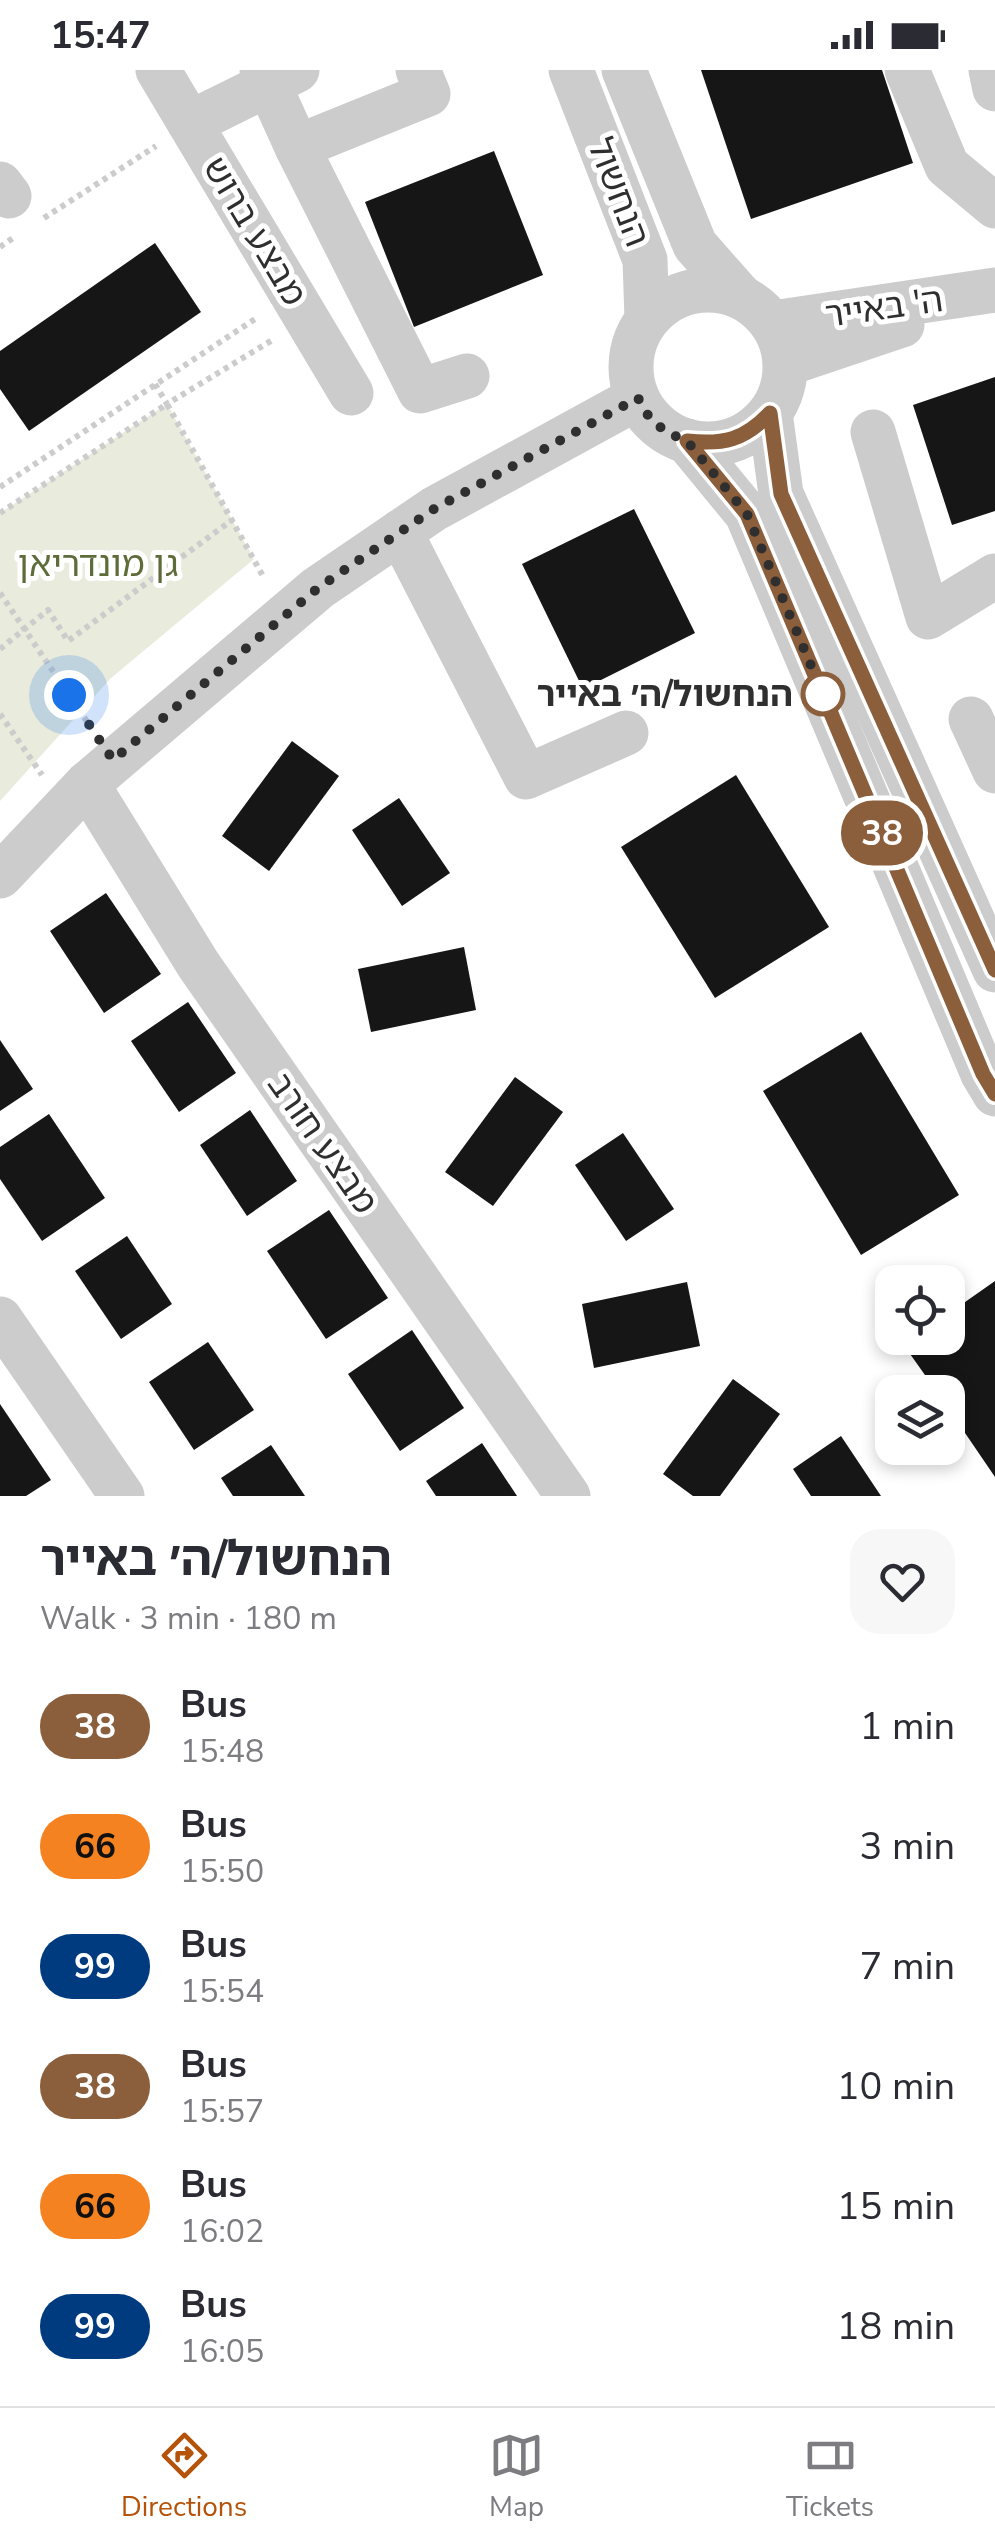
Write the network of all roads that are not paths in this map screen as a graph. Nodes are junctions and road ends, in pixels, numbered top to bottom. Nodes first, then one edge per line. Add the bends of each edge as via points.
1 (158, 70) edge
2 (418, 70) edge
3 (570, 70) edge
4 (624, 70) edge
5 (907, 70) edge
6 (992, 70) edge
7 (276, 75) edge
8 (995, 89) edge
9 (190, 123) junction
10 (297, 147) junction
11 (995, 206) edge
12 (995, 292) edge
13 (647, 319) junction
14 (766, 328) junction
15 (467, 376) dead end
16 (350, 393) dead end
17 (638, 398) junction
18 (770, 413) junction
19 (872, 432) dead end
20 (687, 441) junction
21 (400, 532) junction
22 (995, 576) edge
23 (971, 719) dead end
24 (626, 733) dead end
25 (995, 771) edge
26 (88, 784) junction
27 (0, 876) edge
28 (995, 970) edge
29 (995, 1094) edge
30 (0, 1318) edge
31 (122, 1496) edge
32 (568, 1496) edge

1 - 9 street, מבצע ברוש
2 - 10 street via 428,94
3 - 13 street, הנחשול via 646,260
4 - 14 street, הנחשול via 694,245
5 - 11 street via 947,166
6 - 8 street
7 - 9 street
7 - 10 street
9 - 16 street, מבצע ברוש
10 - 15 street via 420,391
12 - 14 street, ה' באייר
13 - 14 street via 666,302 716,290
13 - 17 street, הנחשול via 632,358
14 - 18 street via 782,390
17 - 20 street via 666,432
17 - 21 street
18 - 20 street via 733,440
18 - 28 street via 781,494
19 - 22 street via 928,617
20 - 29 street via 747,514
21 - 24 street via 526,777
21 - 26 street via 318,588
23 - 25 street
26 - 27 street
26 - 32 street, מבצע חורב via 198,964
30 - 31 street

